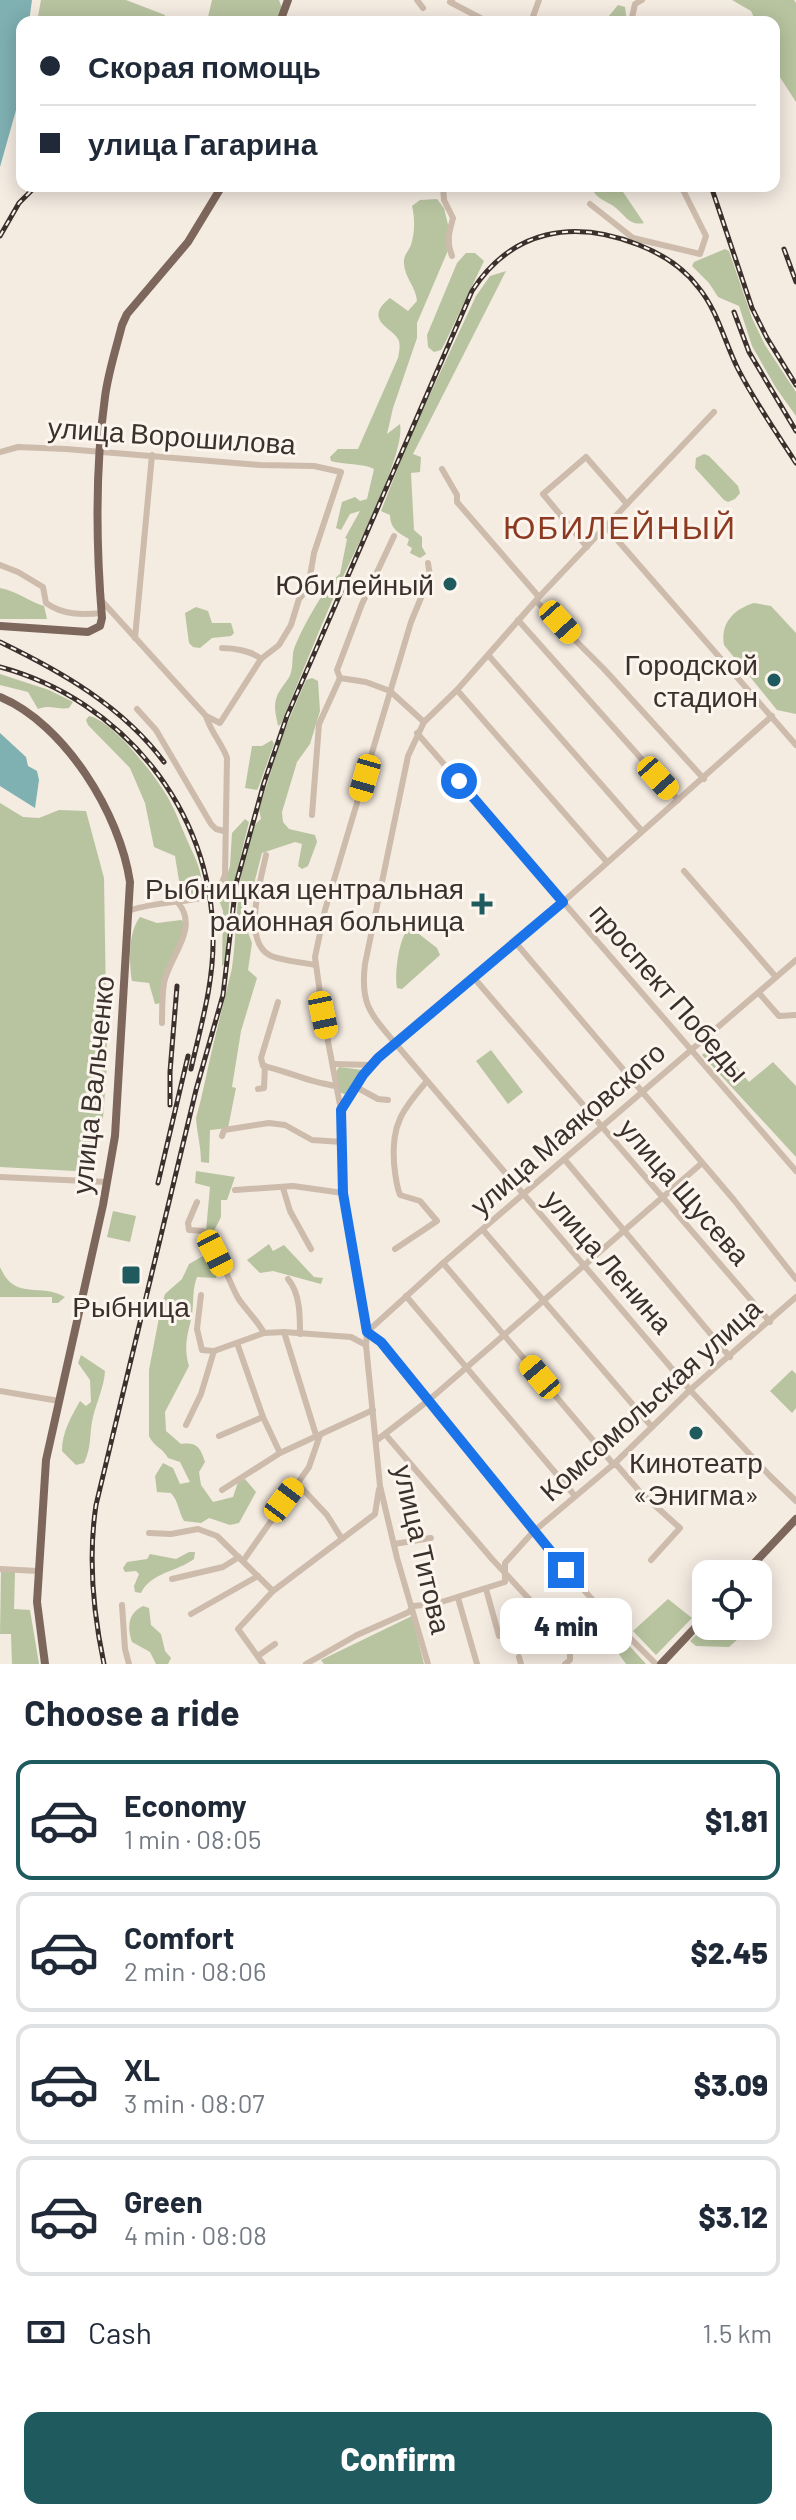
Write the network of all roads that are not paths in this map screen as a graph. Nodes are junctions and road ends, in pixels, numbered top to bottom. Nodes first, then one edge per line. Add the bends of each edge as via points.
1 (417, 0) edge
2 (452, 0) edge
3 (642, 0) edge
4 (632, 2) edge
5 (423, 8) dead end
6 (477, 16) edge
7 (219, 192) edge
8 (443, 192) edge
9 (684, 192) edge
10 (590, 204) dead end
11 (452, 256) dead end
12 (714, 412) dead end
13 (0, 452) edge
14 (101, 453) junction
15 (152, 455) junction
16 (442, 469) dead end
17 (627, 504) junction
18 (606, 527) junction
19 (394, 536) dead end
20 (587, 547) junction
21 (428, 563) dead end
22 (0, 565) edge
23 (99, 597) junction
24 (538, 599) junction
25 (102, 613) junction
26 (518, 620) junction
27 (0, 626) edge
28 (135, 638) junction
29 (222, 648) dead end
30 (489, 656) junction
31 (261, 659) junction
32 (340, 678) junction
33 (457, 690) junction
34 (390, 691) junction
35 (0, 697) edge
36 (137, 709) dead end
37 (206, 716) junction
38 (772, 716) junction
39 (424, 722) junction
40 (417, 733) junction
41 (796, 745) edge
42 (704, 779) junction
43 (678, 800) junction
44 (312, 815) dead end
45 (224, 831) junction
46 (642, 831) junction
47 (266, 855) dead end
48 (607, 862) junction
49 (684, 871) dead end
50 (563, 902) junction
51 (179, 904) junction
52 (131, 910) junction
53 (515, 942) junction
54 (796, 960) edge
55 (315, 965) junction
56 (776, 977) junction
57 (474, 978) junction
58 (759, 993) junction
59 (278, 1002) dead end
60 (796, 1015) edge
61 (162, 1023) dead end
62 (395, 1043) junction
63 (692, 1050) junction
64 (333, 1064) junction
65 (371, 1065) junction
66 (265, 1066) junction
67 (427, 1081) junction
68 (336, 1086) junction
69 (356, 1087) junction
70 (258, 1089) dead end
71 (642, 1094) junction
72 (388, 1100) dead end
73 (341, 1110) junction
74 (601, 1128) junction
75 (222, 1136) dead end
76 (342, 1142) junction
77 (565, 1160) junction
78 (702, 1163) junction
79 (796, 1171) edge
80 (0, 1177) edge
81 (107, 1182) junction
82 (283, 1188) junction
83 (235, 1190) dead end
84 (343, 1193) junction
85 (523, 1195) junction
86 (662, 1197) junction
87 (197, 1202) dead end
88 (625, 1229) junction
89 (483, 1230) junction
90 (311, 1249) dead end
91 (395, 1249) dead end
92 (443, 1263) junction
93 (585, 1264) junction
94 (288, 1279) dead end
95 (796, 1279) edge
96 (201, 1295) dead end
97 (406, 1296) junction
98 (796, 1297) edge
99 (542, 1300) junction
100 (770, 1322) junction
101 (284, 1332) junction
102 (367, 1332) junction
103 (264, 1333) junction
104 (504, 1333) junction
105 (300, 1334) junction
106 (237, 1343) junction
107 (366, 1345) junction
108 (214, 1351) junction
109 (730, 1357) junction
110 (467, 1366) junction
111 (690, 1390) junction
112 (0, 1391) edge
113 (429, 1400) junction
114 (59, 1401) junction
115 (373, 1410) junction
116 (263, 1417) junction
117 (186, 1425) dead end
118 (652, 1427) junction
119 (385, 1434) junction
120 (318, 1435) junction
121 (219, 1436) dead end
122 (377, 1440) junction
123 (280, 1453) junction
124 (614, 1464) junction
125 (297, 1483) junction
126 (380, 1486) junction
127 (222, 1490) dead end
128 (575, 1496) junction
129 (796, 1501) edge
130 (796, 1519) edge
131 (533, 1532) junction
132 (149, 1533) dead end
133 (431, 1538) dead end
134 (342, 1539) junction
135 (394, 1544) junction
136 (241, 1559) junction
137 (651, 1560) dead end
138 (757, 1560) edge
139 (0, 1569) edge
140 (504, 1570) junction
141 (38, 1571) junction
142 (258, 1576) junction
143 (172, 1579) dead end
144 (508, 1582) junction
145 (486, 1589) junction
146 (273, 1591) junction
147 (458, 1598) junction
148 (122, 1605) dead end
149 (413, 1606) junction
150 (191, 1614) dead end
151 (692, 1630) edge
152 (499, 1636) dead end
153 (275, 1644) dead end
154 (258, 1656) junction
155 (568, 1662) edge
156 (45, 1664) edge
157 (129, 1664) edge
158 (263, 1664) edge
159 (306, 1664) edge
160 (428, 1664) edge
161 (477, 1664) edge
162 (659, 1664) edge

1 - 5 street
2 - 6 street
3 - 4 street
7 - 14 main road via 188,242 122,325 105,398
8 - 11 street via 453,218 448,236
9 - 10 street via 706,236 700,254 633,238
12 - 17 street, улица Ленина
13 - 14 street, улица Ворошилова via 18,447
14 - 15 street, улица Ворошилова
14 - 23 main road
15 - 28 street
15 - 31 street, улица Ворошилова via 341,472 308,588 279,645
16 - 24 street via 457,502
17 - 18 street, улица Ленина
17 - 20 street via 586,457 543,494
18 - 20 street, улица Ленина
18 - 38 street
19 - 32 street via 341,653
20 - 24 street, улица Ленина
21 - 34 street, улица Титова via 430,576
22 - 25 street via 43,587 52,608
23 - 25 main road
23 - 28 street
24 - 26 street, улица Ленина
24 - 42 street
25 - 27 main road via 100,626 93,631
26 - 30 street, улица Ленина
26 - 43 street
28 - 37 street
29 - 31 street
30 - 33 street, улица Ленина
30 - 46 street
31 - 37 street via 220,723
32 - 34 street
32 - 44 street via 319,724
33 - 39 street, улица Ленина
33 - 48 street
34 - 39 street
34 - 55 street, улица Титова via 325,910
35 - 52 main road, улица Вальченко via 46,726 88,777 126,855
36 - 45 street via 156,730 211,824
37 - 45 street via 227,758
38 - 41 street
38 - 42 street
39 - 40 street, улица Ленина
40 - 50 street, проспект Победы
40 - 62 street, улица Ленина via 364,974 369,1011
42 - 43 street
43 - 46 street
45 - 51 street via 221,885 210,895
46 - 48 street
47 - 55 street via 254,923 257,941 274,957
48 - 50 street
49 - 56 street
50 - 53 street
50 - 63 street, проспект Победы
51 - 52 street via 152,903
51 - 61 street via 186,923 164,981
52 - 81 main road, улица Вальченко
53 - 57 street
53 - 71 street
54 - 56 street, улица Маяковского
55 - 64 street, улица Титова
56 - 58 street, улица Маяковского
57 - 62 street
57 - 74 street, улица Щусева
58 - 60 street via 779,1016
58 - 63 street, улица Маяковского
59 - 66 street via 261,1058
62 - 65 street
62 - 67 street, улица Ленина
63 - 71 street, улица Маяковского
63 - 79 street, проспект Победы
64 - 65 street
64 - 68 street, улица Титова
65 - 69 street
66 - 68 street
66 - 70 street via 264,1088
67 - 85 street, улица Ленина
67 - 91 street via 394,1130 394,1159 400,1195 420,1201 437,1221
68 - 73 street, улица Титова
69 - 72 street
69 - 73 street
71 - 74 street, улица Маяковского
71 - 78 street
73 - 76 street, улица Титова
74 - 77 street, улица Маяковского
74 - 86 street, улица Щусева
75 - 76 street via 224,1130 269,1123 285,1125 312,1140
76 - 84 street, улица Титова
77 - 85 street, улица Маяковского
77 - 88 street
78 - 86 street
78 - 95 street
80 - 81 street
81 - 114 main road, улица Вальченко
82 - 83 street
82 - 84 street
82 - 90 street
84 - 102 street, улица Титова
85 - 89 street, улица Маяковского
85 - 93 street, улица Ленина
86 - 88 street
86 - 100 street, улица Щусева
87 - 103 street via 189,1230 206,1234 236,1294
88 - 93 street
88 - 109 street
89 - 92 street, улица Маяковского
89 - 99 street
92 - 97 street, улица Маяковского
92 - 104 street
93 - 99 street
93 - 111 street, улица Ленина
94 - 105 street via 300,1310
96 - 108 street via 200,1347
97 - 102 street, улица Маяковского
97 - 110 street
98 - 100 street, Комсомольская улица
99 - 104 street
99 - 118 street
100 - 109 street, Комсомольская улица
101 - 103 street
101 - 105 street
101 - 120 street
102 - 107 street, улица Титова
102 - 113 street
103 - 106 street
104 - 110 street
104 - 124 street
105 - 107 street via 351,1337
106 - 108 street
106 - 116 street
107 - 115 street, улица Титова
108 - 117 street
109 - 111 street, Комсомольская улица
110 - 113 street
110 - 128 street
111 - 118 street, Комсомольская улица
111 - 129 street, улица Ленина
112 - 114 street
113 - 119 street
113 - 131 street
114 - 141 main road, улица Вальченко via 46,1460
115 - 120 street
115 - 122 street, улица Титова
116 - 121 street
116 - 123 street
118 - 124 street, Комсомольская улица
119 - 122 street
119 - 140 street
120 - 123 street
120 - 125 street via 309,1467
122 - 126 street, улица Титова
123 - 127 street
124 - 128 street, Комсомольская улица
124 - 137 street via 680,1528
125 - 134 street
125 - 136 street
126 - 134 street via 377,1511
126 - 135 street, улица Титова
128 - 131 street, Комсомольская улица
130 - 138 main road
131 - 140 street, Комсомольская улица via 509,1556
131 - 162 street via 597,1605
132 - 136 street via 207,1531
133 - 135 street
134 - 146 street
135 - 149 street, улица Титова
136 - 142 street
136 - 143 street
139 - 141 street
140 - 144 street
141 - 156 main road, улица Вальченко via 37,1612
142 - 146 street
142 - 150 street
144 - 145 street
144 - 155 street via 562,1639 570,1650
145 - 147 street
145 - 152 street
146 - 154 street via 238,1629
147 - 149 street
147 - 161 street
148 - 157 street
149 - 159 street
149 - 160 street, улица Титова
151 - 162 main road
153 - 154 street
154 - 158 street

